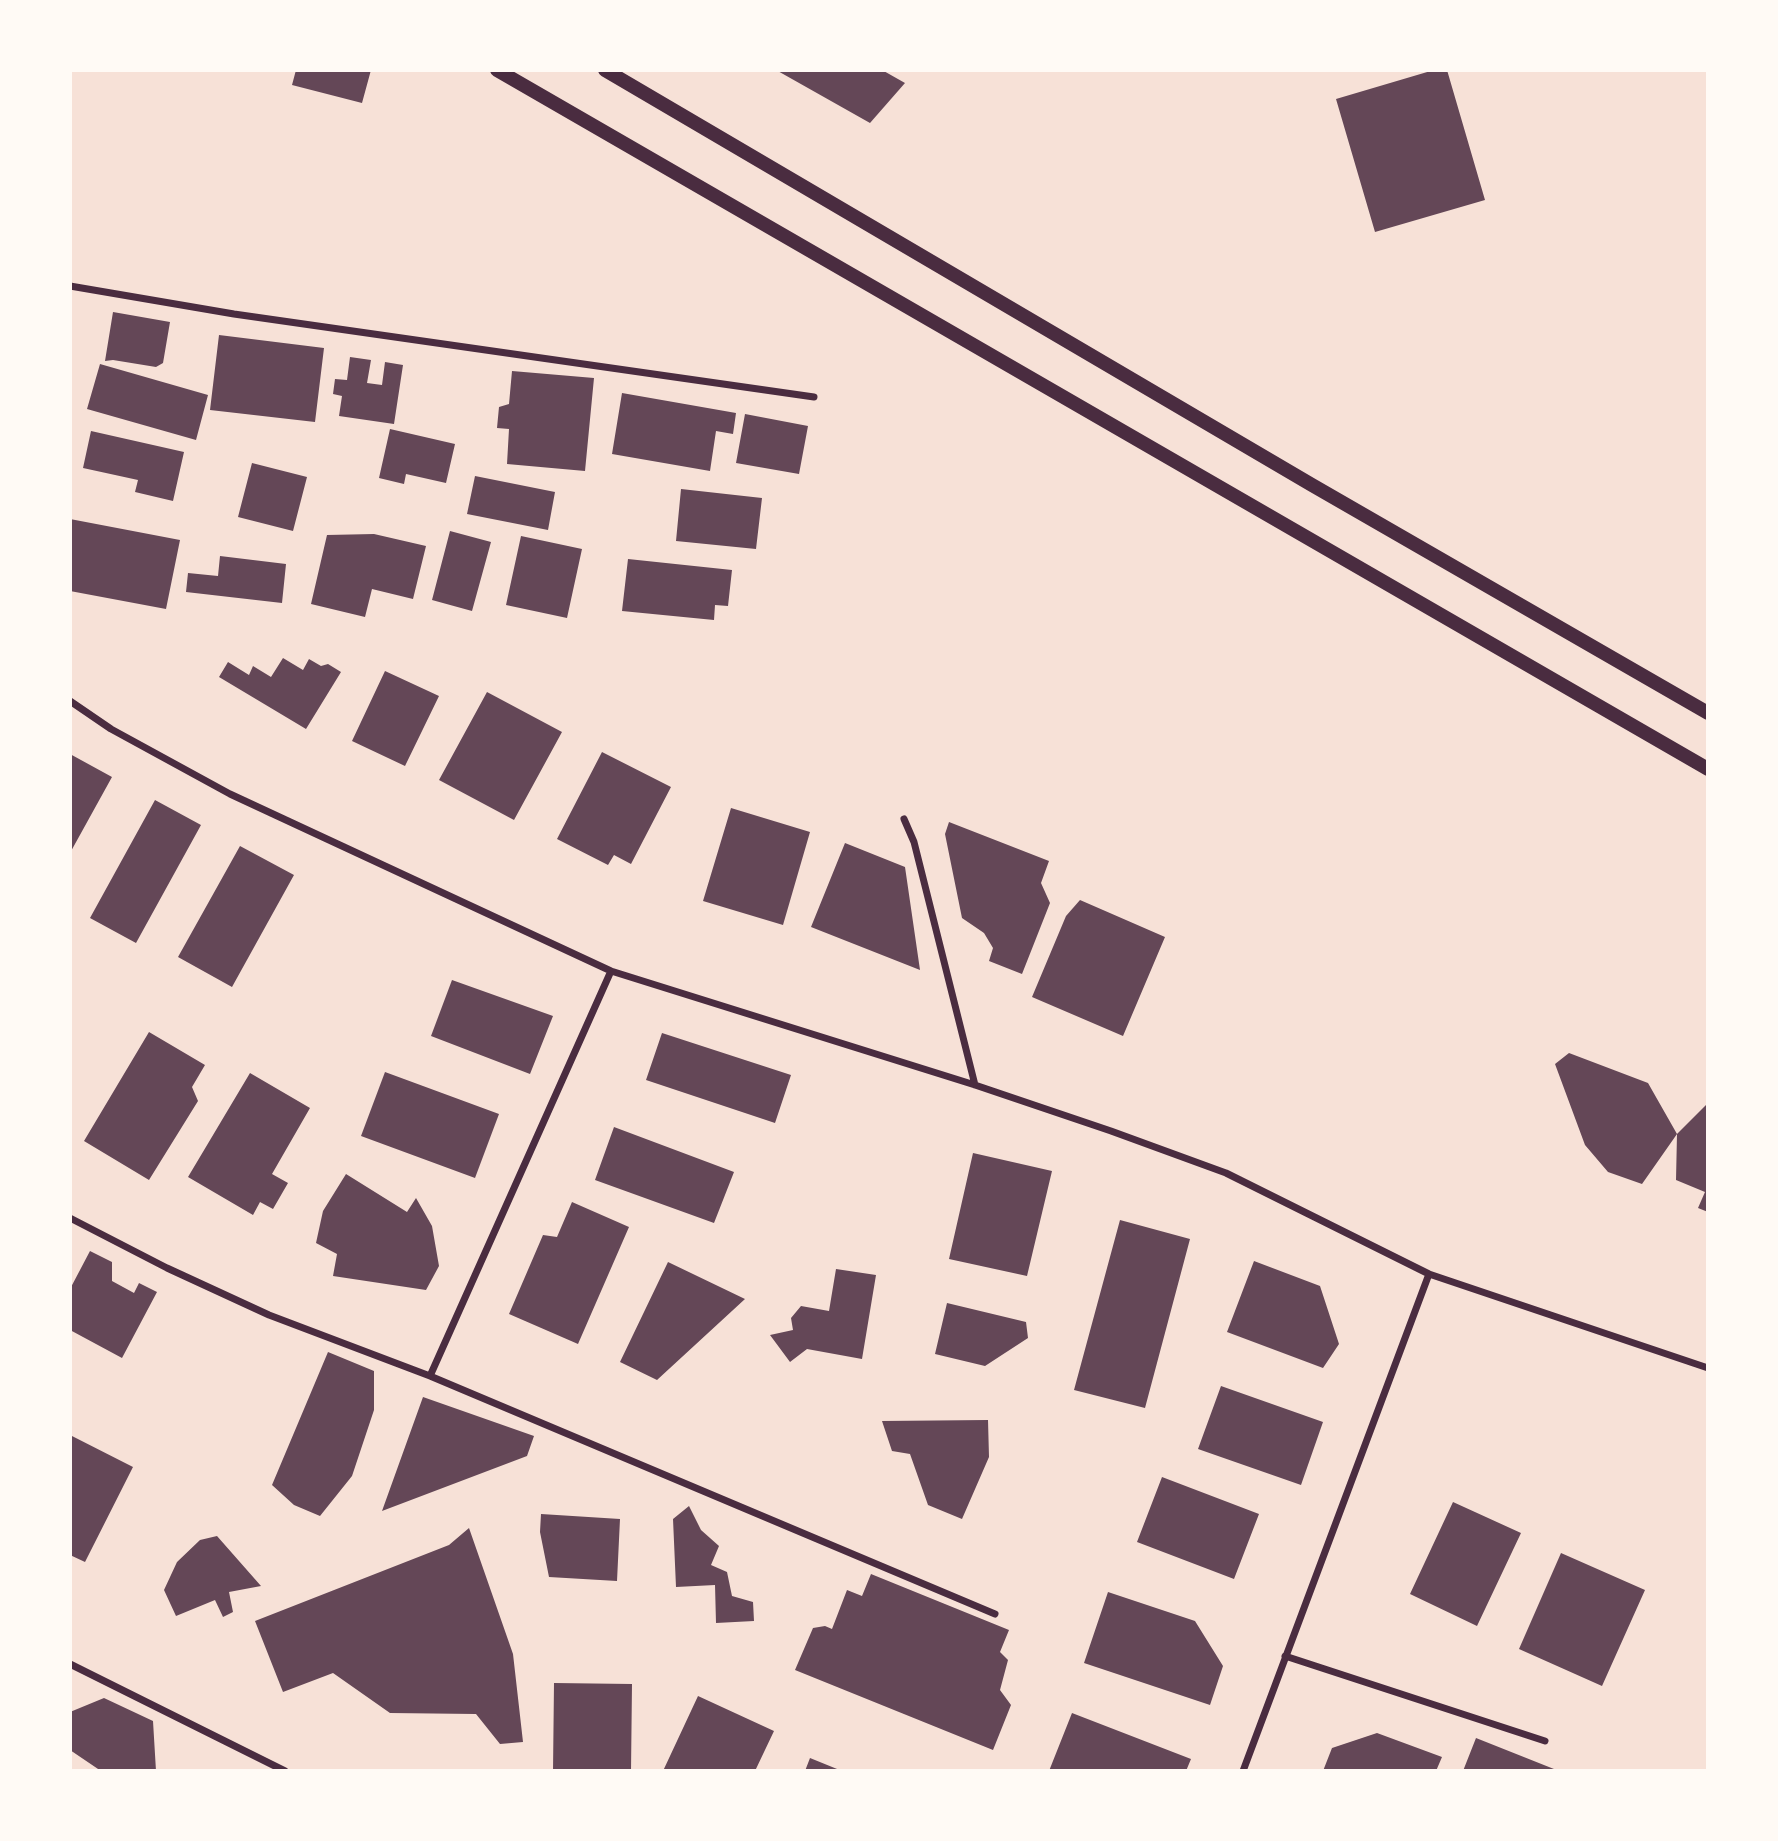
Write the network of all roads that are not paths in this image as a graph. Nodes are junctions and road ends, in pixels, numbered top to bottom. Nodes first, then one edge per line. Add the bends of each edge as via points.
1 (497, 70) edge
2 (605, 70) edge
3 (70, 286) edge
4 (814, 397) dead end
5 (70, 701) edge
6 (1708, 713) edge
7 (1708, 769) edge
8 (904, 819) dead end
9 (611, 971) junction
10 (975, 1086) junction
11 (70, 1218) edge
12 (1429, 1274) junction
13 (1708, 1368) edge
14 (430, 1376) junction
15 (995, 1614) dead end
16 (1285, 1656) junction
17 (70, 1664) edge
18 (1545, 1741) dead end
19 (285, 1771) edge
20 (1243, 1771) edge

1 - 7 main road
2 - 6 main road
3 - 4 street
5 - 9 street via 111,729 230,794
8 - 10 street via 914,842
9 - 10 street
9 - 14 street
10 - 12 street via 1226,1173
11 - 14 street via 270,1315
12 - 13 street
12 - 16 street
14 - 15 street
16 - 18 street
16 - 20 street
17 - 19 street

